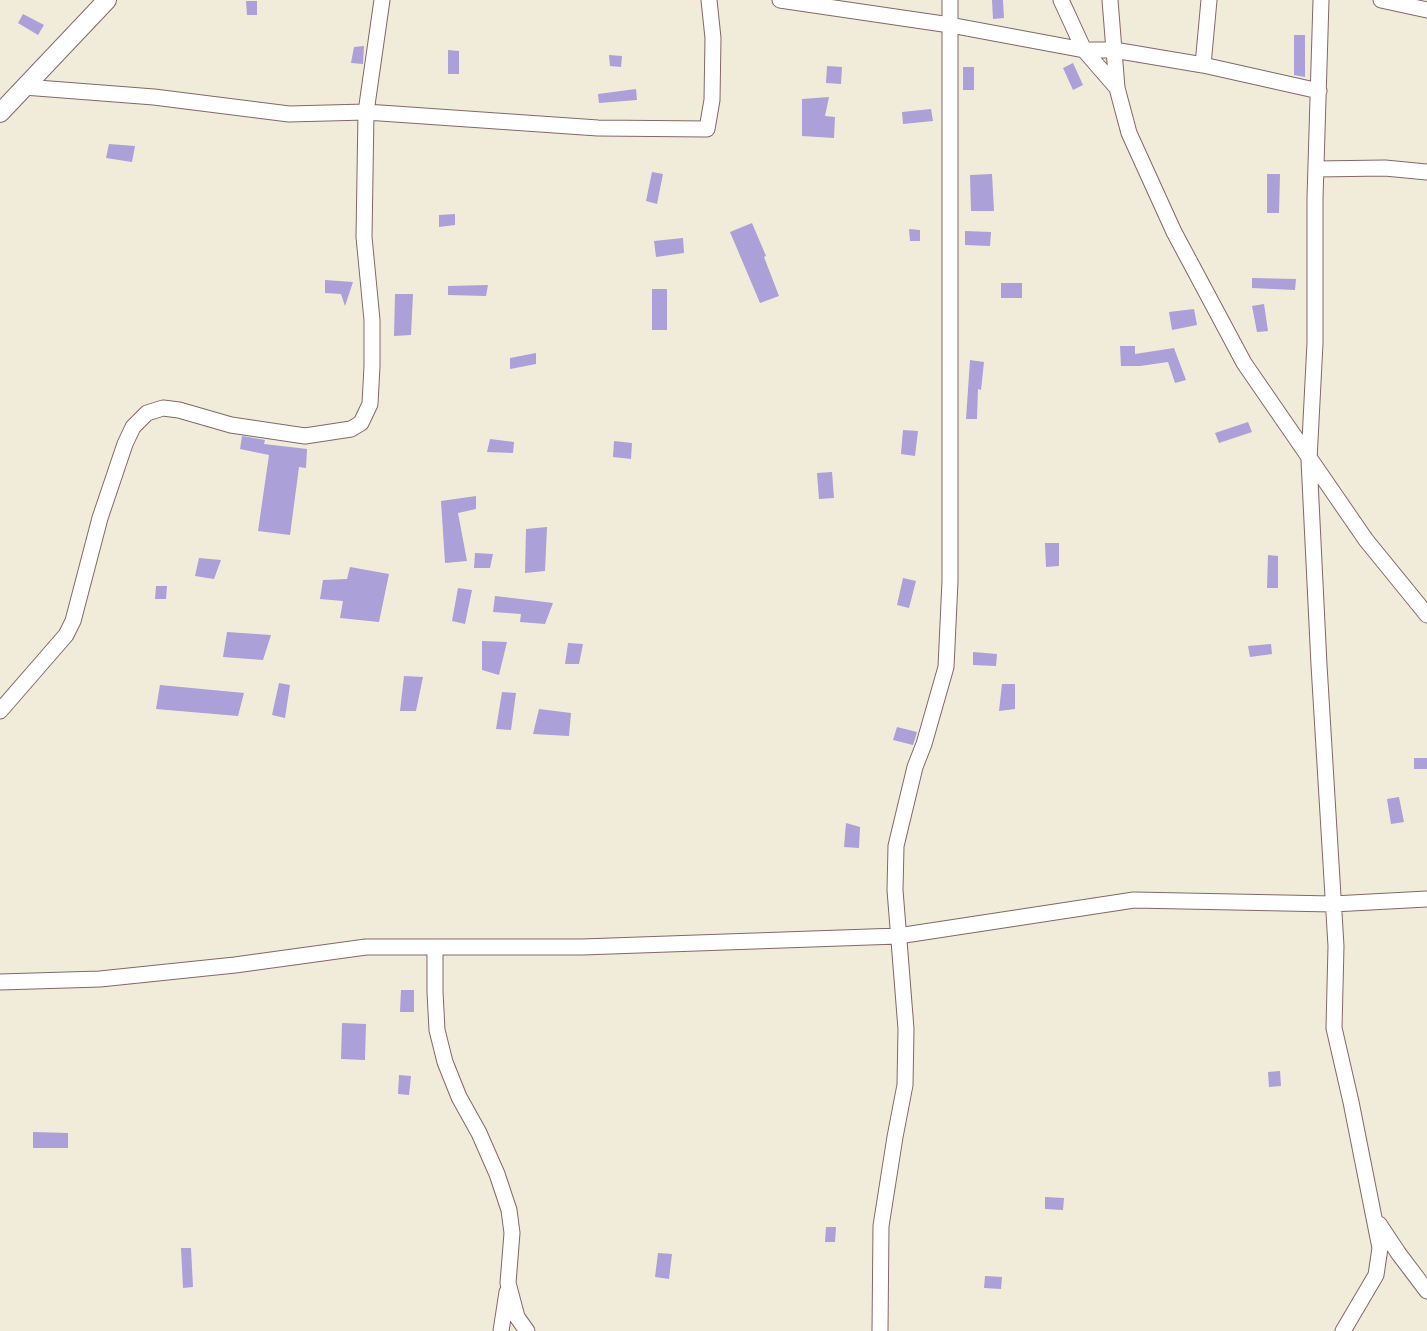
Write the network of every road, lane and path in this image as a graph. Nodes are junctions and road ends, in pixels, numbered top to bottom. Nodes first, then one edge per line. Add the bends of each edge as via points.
1 (107, 0) edge
2 (382, 0) edge
3 (709, 0) edge
4 (780, 0) edge
5 (950, 0) edge
6 (1061, 0) edge
7 (1110, 0) edge
8 (1209, 0) edge
9 (1321, 0) edge
10 (1381, 0) edge
11 (1427, 10) edge
12 (950, 25) junction
13 (1084, 50) junction
14 (1114, 50) junction
15 (1203, 65) junction
16 (24, 87) junction
17 (1117, 88) junction
18 (1319, 91) junction
19 (366, 112) junction
20 (0, 113) edge
21 (1316, 169) junction
22 (1427, 172) edge
23 (1309, 460) junction
24 (1427, 615) edge
25 (0, 711) edge
26 (1427, 900) edge
27 (1334, 904) junction
28 (898, 936) junction
29 (435, 947) junction
30 (0, 982) edge
31 (1375, 1219) junction
32 (508, 1283) junction
33 (1427, 1291) edge
34 (501, 1331) edge
35 (526, 1331) edge
36 (880, 1331) edge
37 (1343, 1331) edge

1 - 16 street
2 - 19 street
3 - 19 street via 712,100 706,129 598,128
4 - 12 street
5 - 12 street
6 - 13 street
7 - 14 street
8 - 15 street
9 - 18 street
10 - 11 street
12 - 13 street
12 - 28 street via 950,581 946,667 896,846
13 - 14 street
13 - 17 street
14 - 15 street
14 - 17 street
15 - 18 street
16 - 19 street via 154,97 289,114
16 - 20 street
17 - 23 street via 1129,134 1203,289 1244,363
18 - 21 street
19 - 25 street via 364,237 372,320 370,404 361,423 351,429 305,436 231,425 179,410 163,408 147,413 133,427 125,444 70,628
21 - 22 street
21 - 23 street via 1315,343
23 - 24 street via 1366,540
23 - 27 street
26 - 27 street
27 - 28 street via 1134,900
27 - 31 street via 1334,1028
28 - 29 street via 582,947
28 - 36 street via 906,1029 905,1085 881,1226
29 - 30 street via 366,947 100,979
29 - 32 street via 437,1030 445,1062 497,1174 509,1210 512,1233
31 - 33 street
31 - 37 street via 1380,1248 1376,1275
32 - 34 street
32 - 35 street via 517,1317

